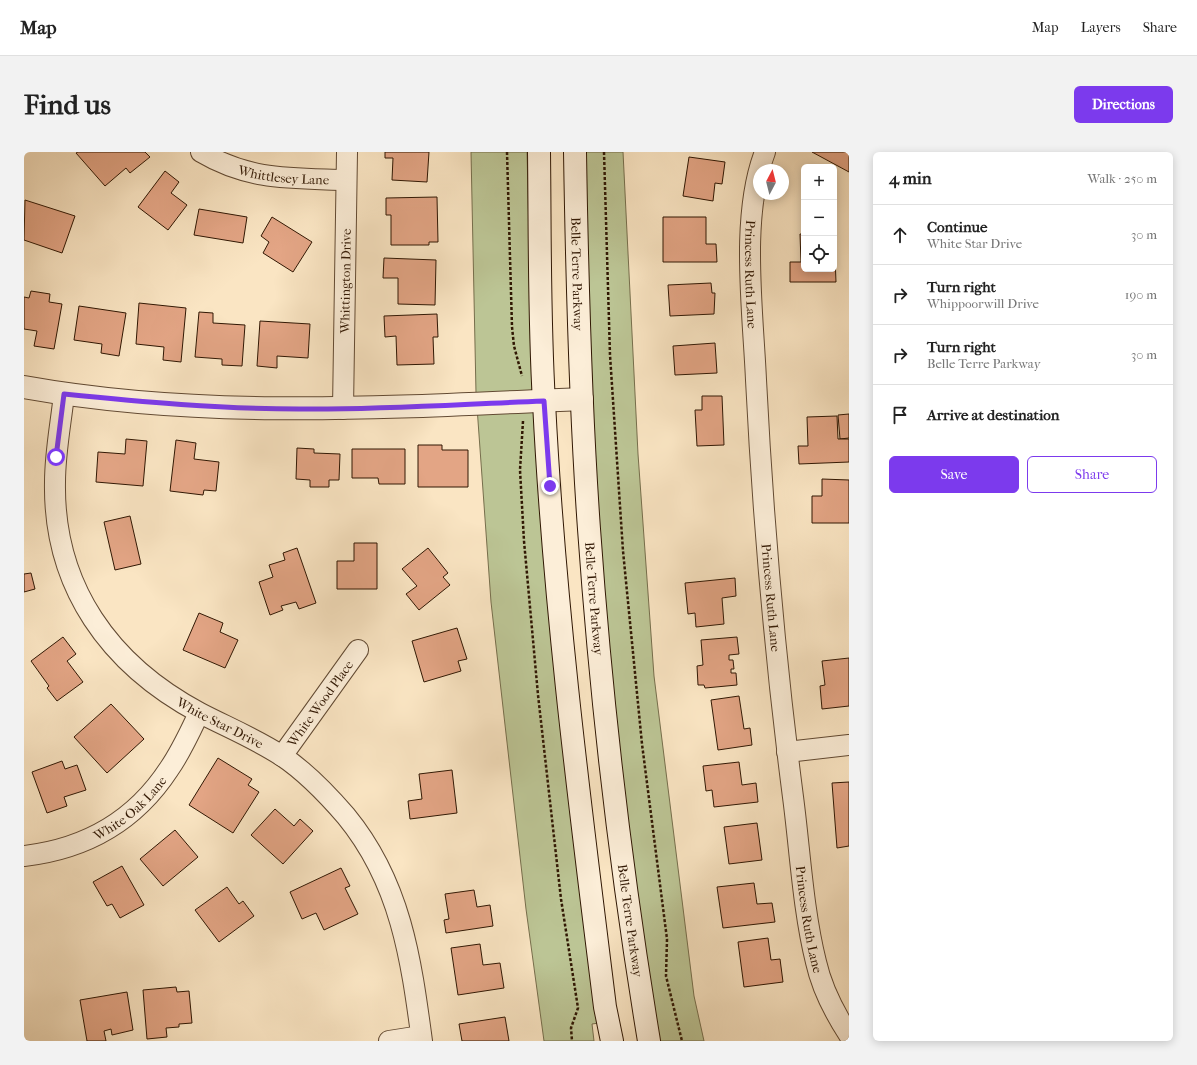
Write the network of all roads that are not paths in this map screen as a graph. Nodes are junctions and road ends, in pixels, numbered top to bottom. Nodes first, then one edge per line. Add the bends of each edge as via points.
1 (201, 152) edge
2 (347, 152) edge
3 (539, 152) edge
4 (575, 152) edge
5 (765, 152) edge
6 (346, 180) junction
7 (24, 387) edge
8 (64, 394) junction
9 (582, 399) junction
10 (544, 401) junction
11 (343, 409) junction
12 (358, 650) dead end
13 (200, 713) junction
14 (849, 745) edge
15 (787, 752) junction
16 (282, 756) junction
17 (24, 856) edge
18 (849, 1035) edge
19 (421, 1038) edge
20 (389, 1041) edge
21 (612, 1041) edge
22 (649, 1041) edge

1 - 6 street, Whittlesey Lane via 236,169 261,176
2 - 6 street, Whittington Drive
3 - 10 main road
4 - 9 main road, Belle Terre Parkway
5 - 15 street, Princess Ruth Lane via 756,179 752,207 751,276 762,489
6 - 11 street, Whittington Drive
7 - 8 main road
8 - 11 main road via 209,406
8 - 13 street, White Star Drive via 56,457 55,502 62,546 75,584 98,627 121,656 154,685
9 - 10 main road
9 - 22 main road, Belle Terre Parkway via 589,528 601,662 628,893
10 - 11 main road
10 - 21 main road via 572,746 605,1007
12 - 16 street, White Wood Place
13 - 16 street, White Star Drive
13 - 17 street, White Oak Lane via 169,769 151,793 132,811 89,840
14 - 15 street
15 - 18 street, Princess Ruth Lane via 813,947 826,992
16 - 19 street, White Star Drive via 333,802 358,832 380,867 402,923
19 - 20 street

